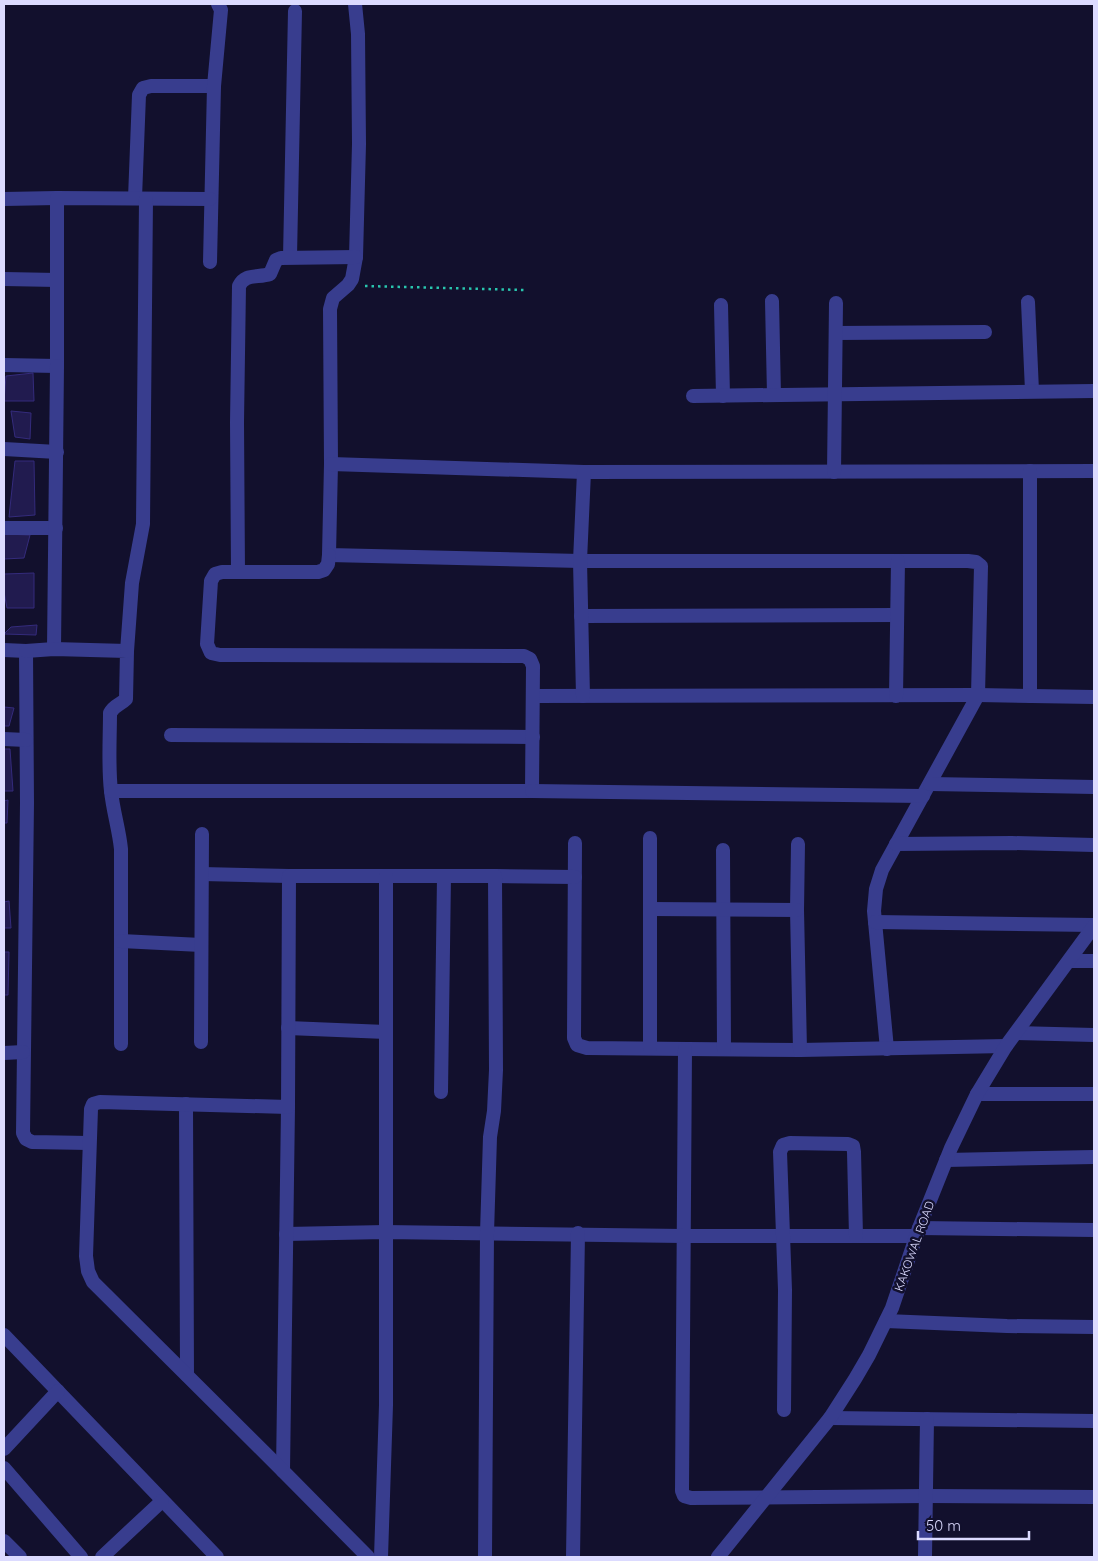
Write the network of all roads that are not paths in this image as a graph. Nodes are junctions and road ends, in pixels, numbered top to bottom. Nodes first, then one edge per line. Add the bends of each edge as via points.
1 (218, 4) edge
2 (356, 4) edge
3 (295, 11) dead end
4 (214, 86) junction
5 (57, 198) junction
6 (141, 198) junction
7 (4, 199) edge
8 (210, 199) junction
9 (290, 257) junction
10 (356, 257) junction
11 (210, 262) dead end
12 (4, 279) edge
13 (57, 280) junction
14 (772, 301) dead end
15 (1028, 302) dead end
16 (836, 303) dead end
17 (722, 305) dead end
18 (985, 332) dead end
19 (836, 333) junction
20 (4, 365) edge
21 (57, 366) junction
22 (1094, 391) edge
23 (1032, 392) junction
24 (834, 394) junction
25 (774, 395) junction
26 (694, 396) dead end
27 (723, 396) junction
28 (4, 449) edge
29 (57, 452) junction
30 (331, 464) junction
31 (1094, 470) edge
32 (1030, 471) junction
33 (584, 472) junction
34 (834, 472) junction
35 (4, 528) edge
36 (56, 528) junction
37 (329, 555) junction
38 (898, 561) junction
39 (580, 562) junction
40 (238, 572) junction
41 (897, 615) junction
42 (581, 616) junction
43 (54, 649) junction
44 (4, 650) edge
45 (26, 650) junction
46 (126, 650) junction
47 (978, 695) junction
48 (533, 696) junction
49 (583, 696) junction
50 (896, 696) junction
51 (1030, 696) junction
52 (1094, 697) edge
53 (171, 735) dead end
54 (533, 737) junction
55 (4, 739) edge
56 (26, 740) junction
57 (930, 784) junction
58 (1094, 787) edge
59 (111, 791) junction
60 (532, 792) junction
61 (923, 796) junction
62 (202, 834) dead end
63 (650, 838) dead end
64 (575, 843) dead end
65 (798, 844) dead end
66 (896, 844) junction
67 (1094, 845) edge
68 (723, 850) dead end
69 (202, 874) junction
70 (289, 876) junction
71 (386, 876) junction
72 (444, 876) junction
73 (495, 876) junction
74 (575, 877) junction
75 (650, 908) junction
76 (724, 909) junction
77 (797, 910) junction
78 (875, 922) junction
79 (1094, 926) edge
80 (121, 941) junction
81 (201, 945) junction
82 (1069, 961) junction
83 (1094, 961) edge
84 (288, 1028) junction
85 (386, 1032) junction
86 (1016, 1032) junction
87 (1094, 1036) edge
88 (201, 1042) dead end
89 (121, 1044) dead end
90 (1006, 1046) junction
91 (650, 1048) junction
92 (887, 1048) junction
93 (685, 1049) junction
94 (724, 1049) junction
95 (800, 1050) junction
96 (24, 1052) junction
97 (4, 1053) edge
98 (441, 1092) dead end
99 (977, 1094) junction
100 (1094, 1094) edge
101 (186, 1104) junction
102 (288, 1107) junction
103 (89, 1143) junction
104 (1094, 1157) edge
105 (946, 1160) junction
106 (1094, 1230) edge
107 (385, 1232) junction
108 (487, 1232) junction
109 (918, 1232) junction
110 (578, 1233) junction
111 (286, 1234) junction
112 (683, 1236) junction
113 (782, 1236) junction
114 (856, 1236) junction
115 (886, 1321) junction
116 (1094, 1327) edge
117 (4, 1335) edge
118 (187, 1376) junction
119 (58, 1391) junction
120 (784, 1410) dead end
121 (830, 1418) junction
122 (927, 1420) junction
123 (1094, 1421) edge
124 (4, 1448) edge
125 (4, 1468) edge
126 (283, 1471) junction
127 (926, 1496) junction
128 (1094, 1497) edge
129 (765, 1498) junction
130 (162, 1501) junction
131 (4, 1541) edge
132 (20, 1557) edge
133 (81, 1557) edge
134 (102, 1557) edge
135 (217, 1557) edge
136 (368, 1557) edge
137 (381, 1557) edge
138 (485, 1557) edge
139 (573, 1557) edge
140 (718, 1557) edge
141 (925, 1557) edge

1 - 4 street via 221,10
2 - 10 street via 359,134
3 - 9 street
4 - 6 street via 143,88 140,95
4 - 8 street
5 - 6 street
5 - 7 street
5 - 13 street
6 - 8 street
6 - 46 street via 143,524 132,583
8 - 11 street
9 - 10 street
9 - 40 street via 276,260 270,274 246,278 239,286
10 - 30 street via 352,279 333,298 330,309
12 - 13 street
13 - 21 street
14 - 25 street
15 - 23 street
16 - 19 street
17 - 27 street
18 - 19 street
19 - 24 street
20 - 21 street
21 - 29 street
22 - 23 street
23 - 24 street
24 - 25 street
24 - 34 street
25 - 27 street
26 - 27 street
28 - 29 street
29 - 36 street
30 - 33 street
30 - 37 street
31 - 32 street
32 - 34 street
32 - 51 street
33 - 34 street
33 - 39 street
35 - 36 street
36 - 43 street
37 - 39 street
37 - 40 street via 328,564 318,572
38 - 39 street
38 - 41 street
38 - 47 street via 968,561 981,566
39 - 42 street
40 - 48 street via 215,574 211,581 208,644 211,653 524,656 533,666
41 - 42 street
41 - 50 street
42 - 49 street
43 - 45 street
43 - 46 street
44 - 45 street
45 - 56 street
46 - 59 street via 126,699 113,707 110,713
47 - 50 street
47 - 51 street
47 - 57 street
48 - 49 street
48 - 54 street
49 - 50 street
51 - 52 street
53 - 54 street
54 - 60 street
55 - 56 street
56 - 96 street
57 - 58 street
57 - 61 street
59 - 60 street
59 - 80 street via 121,849
60 - 61 street
61 - 66 street
62 - 69 street
63 - 75 street
64 - 74 street
65 - 77 street
66 - 67 street
66 - 78 street via 876,889
68 - 76 street
69 - 70 street
69 - 81 street
70 - 71 street
70 - 84 street
71 - 72 street
71 - 85 street
72 - 73 street
72 - 98 street
73 - 74 street
73 - 108 street via 496,1070
74 - 91 street via 574,1038 578,1045 587,1048
75 - 76 street
75 - 91 street
76 - 77 street
76 - 94 street
77 - 95 street
78 - 79 street
78 - 92 street
79 - 82 street, KAKOWAL ROAD
80 - 81 street
80 - 89 street
81 - 88 street
82 - 83 street
82 - 86 street, KAKOWAL ROAD
84 - 85 street
84 - 102 street
85 - 107 street
86 - 87 street
86 - 90 street, KAKOWAL ROAD
90 - 92 street
90 - 99 street, KAKOWAL ROAD
91 - 93 street
92 - 95 street
93 - 94 street
93 - 112 street
94 - 95 street
96 - 97 street
96 - 103 street via 23,1133 26,1139 32,1142
99 - 100 street
99 - 105 street, KAKOWAL ROAD
101 - 102 street
101 - 103 street via 93,1104
101 - 118 street
102 - 111 street
103 - 118 street via 88,1271 93,1282
104 - 105 street
105 - 109 street, KAKOWAL ROAD
106 - 109 street
107 - 108 street
107 - 111 street
107 - 137 street via 386,1405
108 - 110 street
108 - 138 street
109 - 114 street
109 - 115 street, KAKOWAL ROAD
110 - 112 street
110 - 139 street
111 - 126 street
112 - 113 street
112 - 129 street via 682,1491 684,1496 691,1498
113 - 114 street
113 - 114 street via 780,1152 790,1143 853,1146
113 - 120 street
115 - 116 street
115 - 121 street, KAKOWAL ROAD via 870,1354
117 - 119 street
118 - 126 street
119 - 124 street
119 - 130 street
121 - 122 street
121 - 129 street, KAKOWAL ROAD
122 - 123 street
122 - 127 street
125 - 133 street
126 - 136 street
127 - 128 street
127 - 129 street
127 - 141 street
129 - 140 street, KAKOWAL ROAD
130 - 134 street
130 - 135 street
131 - 132 street

